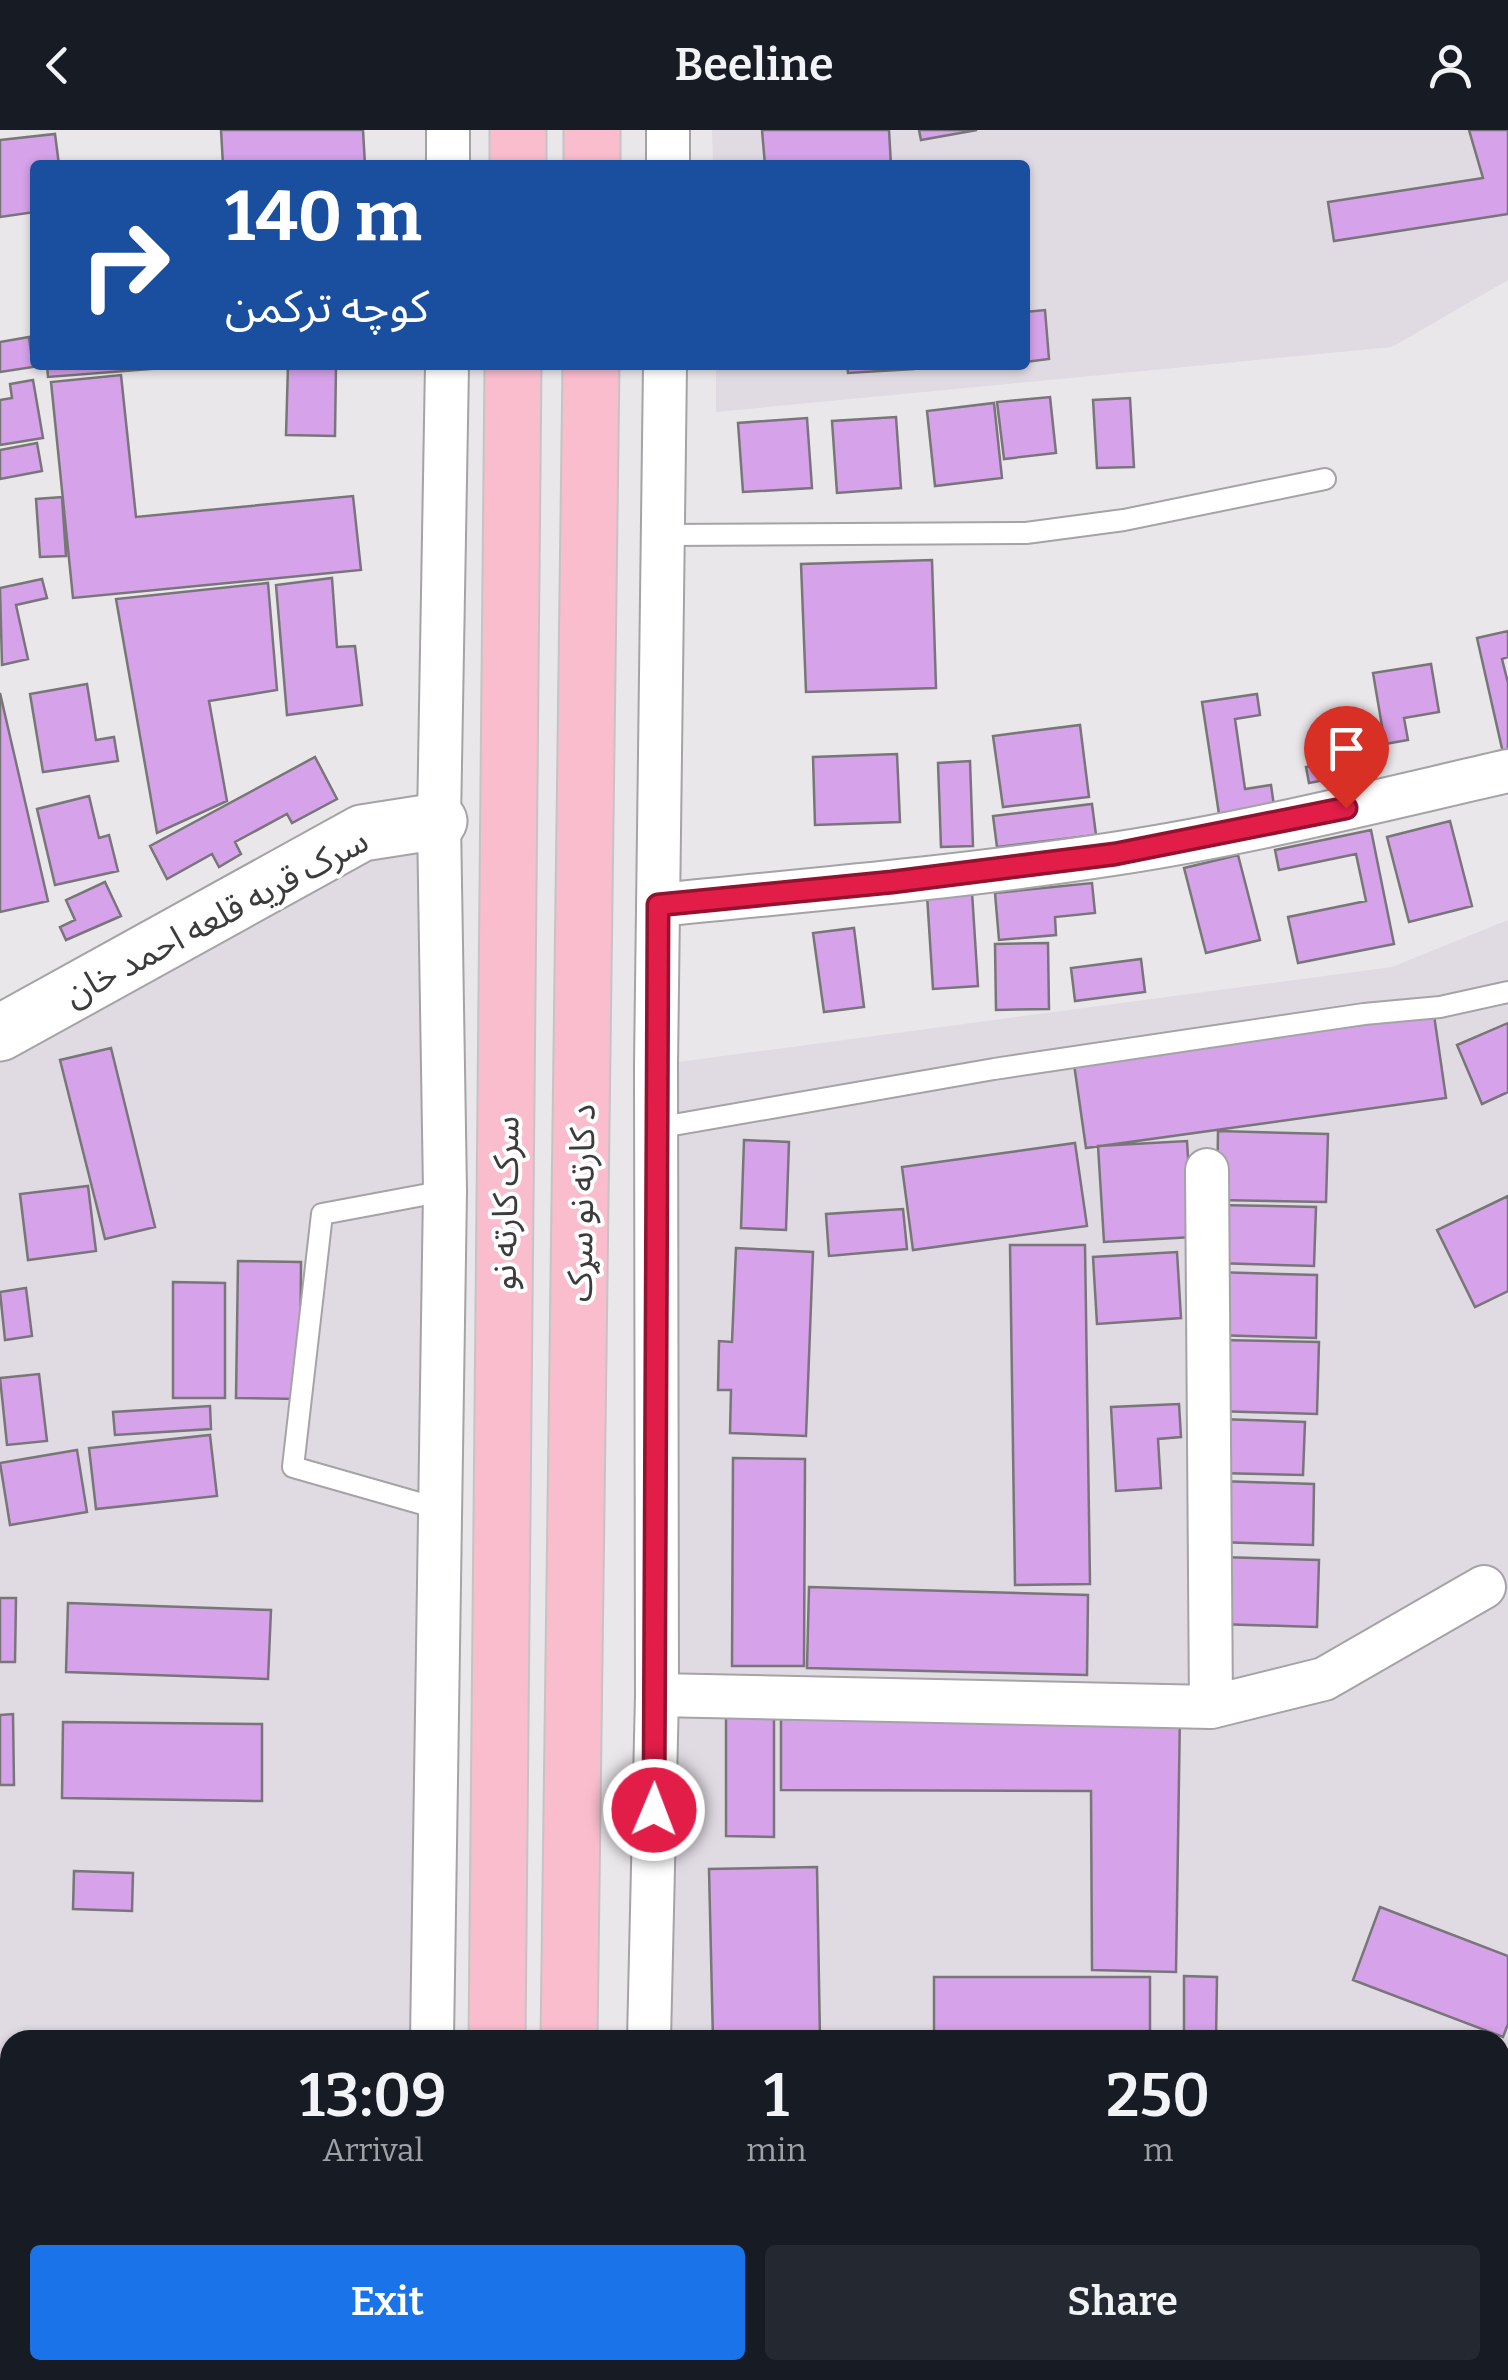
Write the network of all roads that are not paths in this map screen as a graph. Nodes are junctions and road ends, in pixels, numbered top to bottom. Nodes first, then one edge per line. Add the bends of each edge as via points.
1 (448, 130) edge
2 (518, 130) edge
3 (592, 130) edge
4 (668, 130) edge
5 (448, 160) edge
6 (518, 160) edge
7 (592, 160) edge
8 (668, 160) edge
9 (447, 370) edge
10 (513, 370) edge
11 (590, 370) edge
12 (665, 370) edge
13 (1325, 479) dead end
14 (663, 536) junction
15 (1508, 771) edge
16 (438, 821) junction
17 (658, 905) junction
18 (1508, 992) edge
19 (0, 1033) edge
20 (656, 1128) junction
21 (1208, 1170) dead end
22 (445, 1191) junction
23 (440, 1509) junction
24 (1484, 1587) dead end
25 (657, 1695) junction
26 (1211, 1707) junction
27 (432, 2030) edge
28 (496, 2030) edge
29 (569, 2030) edge
30 (649, 2030) edge

1 - 5 street
2 - 6 highway
3 - 7 highway
4 - 8 street
9 - 16 street
10 - 28 highway, سرک کارته نو
11 - 29 highway, د کارته نو سړک
12 - 14 street
13 - 14 lane via 1026,533
14 - 17 street
15 - 17 street via 1115,854
16 - 19 street, سرک قریه قلعه احمد خان via 362,832
16 - 22 street
17 - 20 street
18 - 20 lane
20 - 25 street
21 - 26 street
22 - 23 street
22 - 23 lane via 322,1214 293,1467
23 - 27 street
24 - 26 street via 1324,1680
25 - 26 street
25 - 30 street

